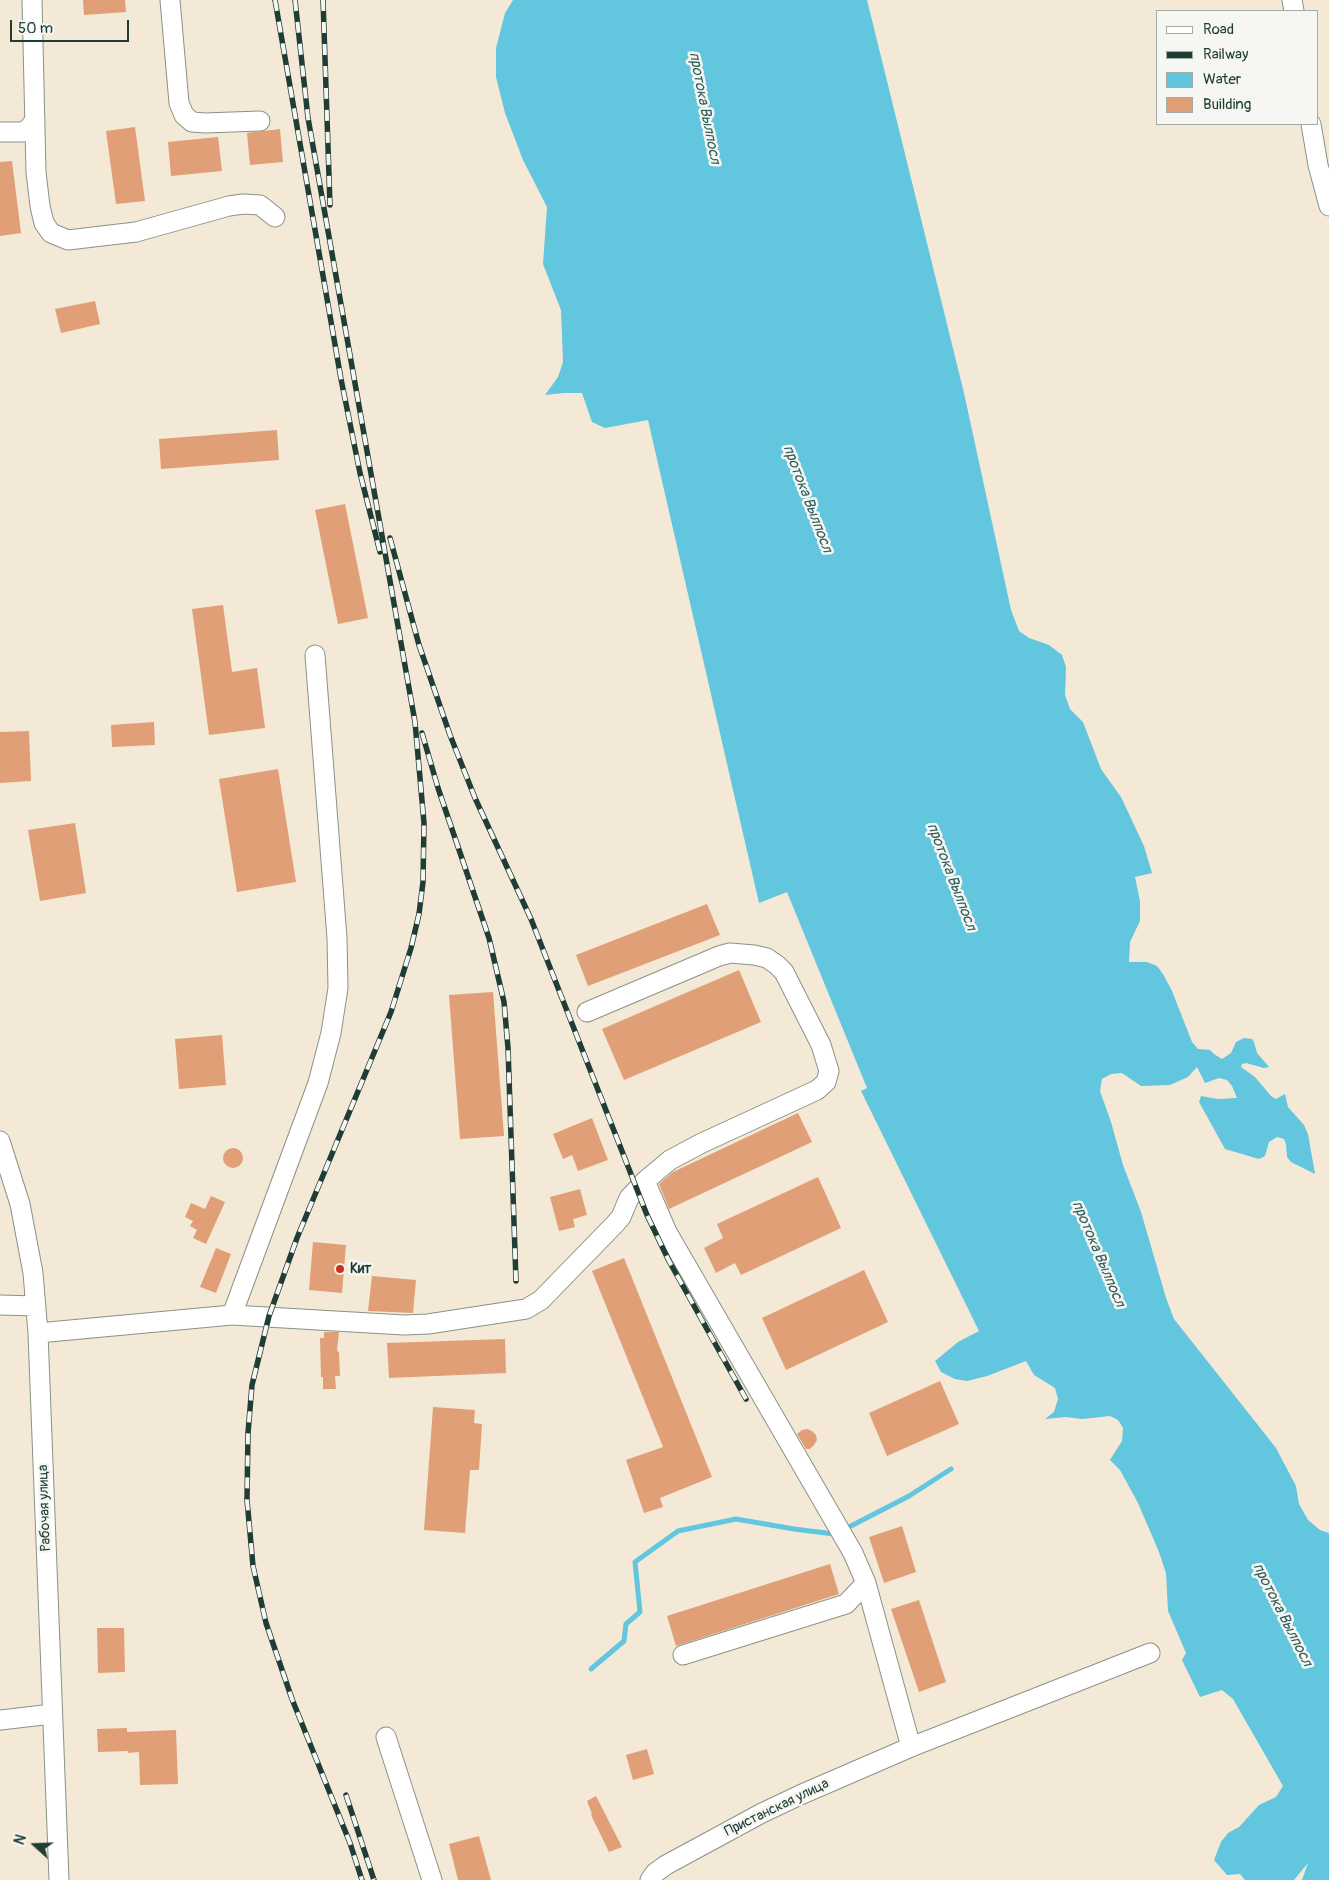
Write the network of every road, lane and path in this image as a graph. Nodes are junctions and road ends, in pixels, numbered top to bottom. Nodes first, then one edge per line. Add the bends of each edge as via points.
1 (32, 0) edge
2 (170, 0) edge
3 (35, 120) junction
4 (260, 121) dead end
5 (1311, 125) edge
6 (0, 132) edge
7 (1329, 206) edge
8 (275, 217) dead end
9 (315, 655) dead end
10 (587, 1012) dead end
11 (0, 1141) edge
12 (645, 1181) junction
13 (0, 1305) edge
14 (36, 1306) junction
15 (232, 1315) junction
16 (38, 1333) junction
17 (866, 1583) junction
18 (1150, 1653) dead end
19 (683, 1655) dead end
20 (52, 1714) junction
21 (0, 1720) edge
22 (386, 1737) dead end
23 (911, 1746) junction
24 (59, 1880) edge
25 (432, 1880) edge
26 (650, 1880) edge

1 - 3 street
2 - 4 street via 179,103 184,116 192,122 205,124
3 - 6 street via 23,132
3 - 8 street via 36,172 44,223 51,233 68,240 136,232 243,204 260,205
5 - 7 street
9 - 15 street via 338,988 318,1083
10 - 12 street via 730,952 754,955 767,958 784,972 826,1058 829,1071 826,1082 817,1090 702,1142 670,1160
11 - 14 street, Рабочая улица via 20,1204
12 - 15 street via 629,1198 615,1224 541,1300 526,1309 404,1325
12 - 17 street via 668,1232 853,1553
13 - 14 street
14 - 16 street, Рабочая улица
15 - 16 street
16 - 20 street, Рабочая улица
17 - 19 street via 846,1604
17 - 23 street
18 - 23 street, Пристанская улица
20 - 21 street
20 - 24 street, Рабочая улица
22 - 25 street
23 - 26 street, Пристанская улица via 762,1813 666,1865

